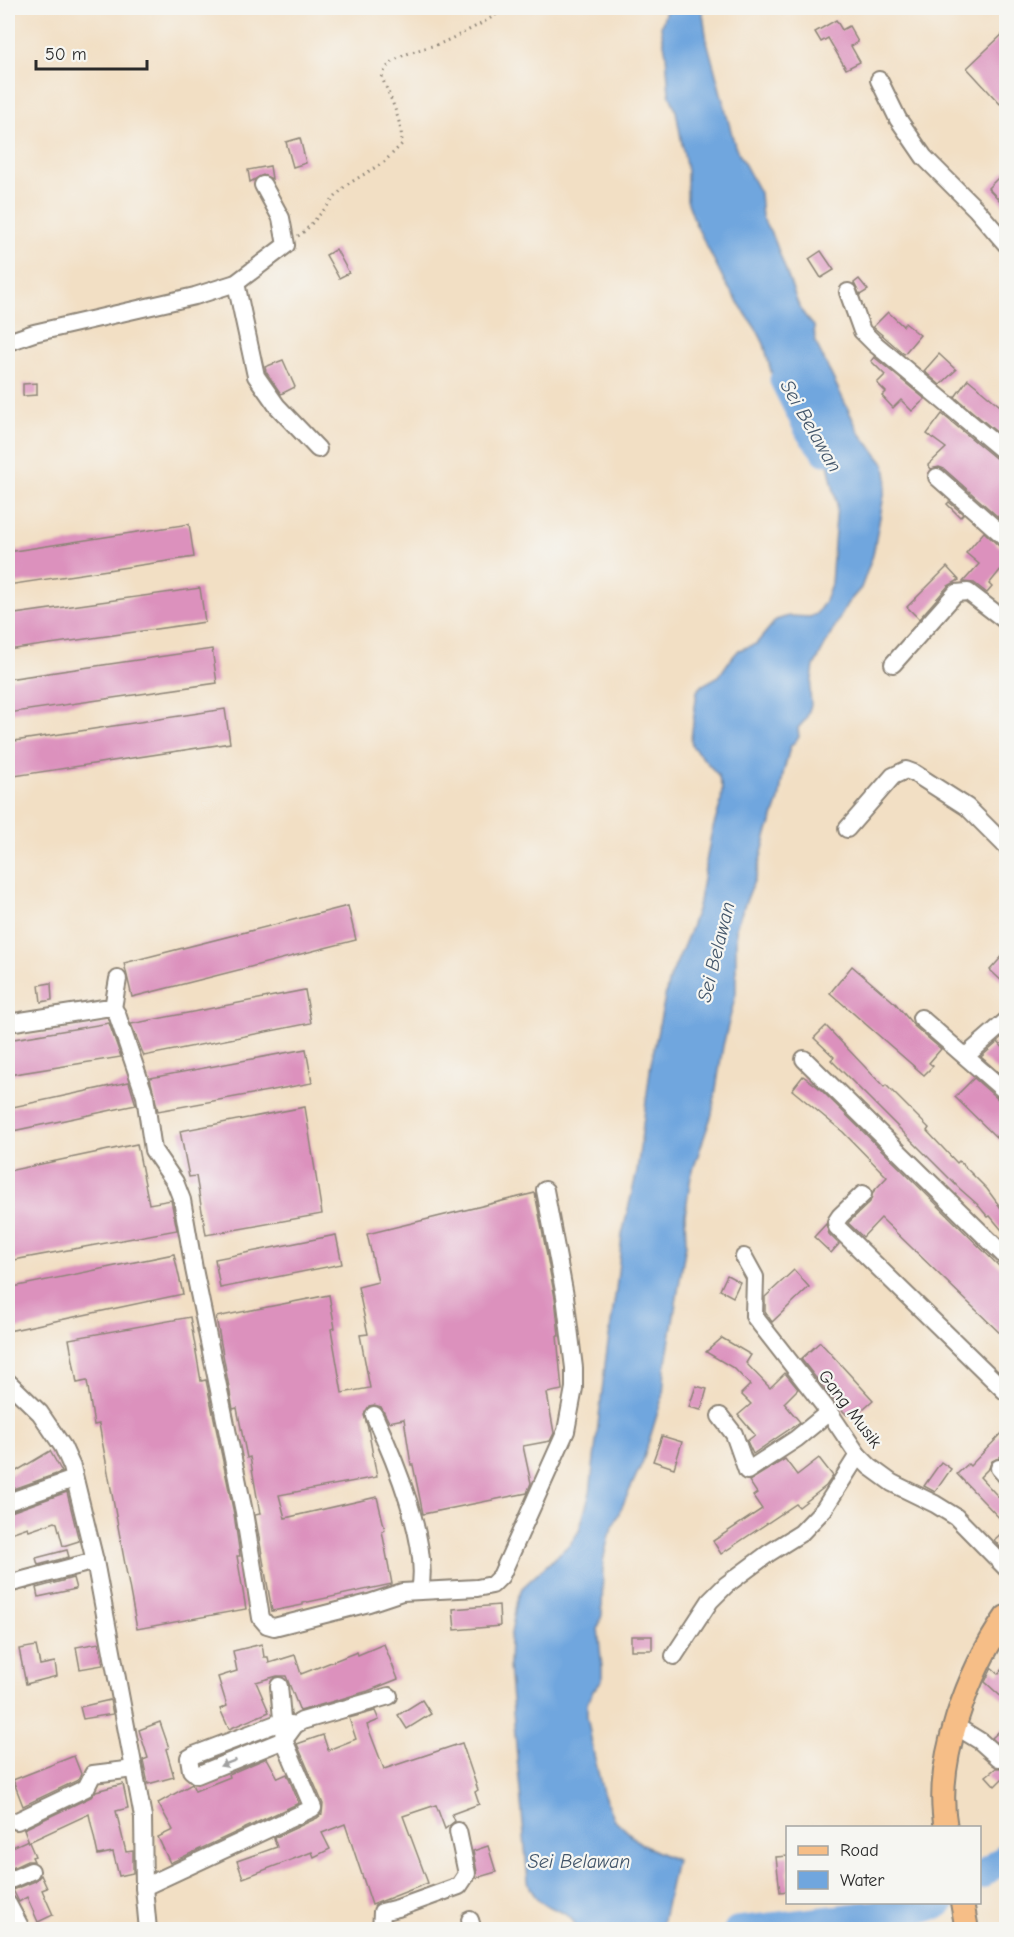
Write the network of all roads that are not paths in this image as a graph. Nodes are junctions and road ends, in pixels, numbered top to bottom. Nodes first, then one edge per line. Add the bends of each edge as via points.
1 (879, 80) dead end
2 (263, 185) dead end
3 (1006, 244) edge
4 (236, 283) junction
5 (848, 292) dead end
6 (8, 342) edge
7 (318, 449) dead end
8 (1006, 453) edge
9 (937, 477) dead end
10 (1006, 538) edge
11 (1006, 621) edge
12 (893, 664) dead end
13 (847, 829) dead end
14 (1006, 846) edge
15 (118, 979) dead end
16 (113, 1008) junction
17 (921, 1018) dead end
18 (1006, 1021) edge
19 (8, 1023) edge
20 (966, 1056) junction
21 (804, 1059) dead end
22 (1006, 1092) edge
23 (545, 1190) dead end
24 (863, 1194) dead end
25 (744, 1257) dead end
26 (1006, 1257) edge
27 (8, 1382) edge
28 (1006, 1392) edge
29 (829, 1412) junction
30 (374, 1415) dead end
31 (720, 1416) dead end
32 (858, 1455) junction
33 (74, 1479) junction
34 (8, 1503) edge
35 (95, 1561) junction
36 (1006, 1568) edge
37 (8, 1584) edge
38 (420, 1590) junction
39 (1006, 1617) edge
40 (674, 1656) dead end
41 (279, 1686) dead end
42 (388, 1696) dead end
43 (288, 1723) junction
44 (954, 1725) junction
45 (245, 1735) junction
46 (284, 1740) junction
47 (251, 1754) junction
48 (999, 1758) dead end
49 (134, 1769) junction
50 (945, 1820) edge
51 (17, 1821) dead end
52 (458, 1831) dead end
53 (31, 1871) dead end
54 (8, 1881) edge
55 (144, 1887) junction
56 (8, 1904) edge
57 (962, 1904) edge
58 (22, 1929) edge
59 (148, 1929) edge
60 (381, 1929) edge
61 (967, 1929) edge

1 - 3 street via 898,119 924,157
2 - 4 street via 281,219 286,245
4 - 6 street
4 - 7 street via 256,376 277,406
5 - 8 street via 862,331
9 - 10 street
11 - 12 street via 968,592 956,593
13 - 14 street via 893,776 906,770 967,807
15 - 16 street
16 - 19 street
16 - 38 street via 146,1096 153,1150 182,1200 261,1618 274,1627
17 - 20 street
18 - 20 street
20 - 22 street
21 - 26 street
23 - 38 street via 574,1368 566,1431 501,1576 492,1585 477,1588
24 - 28 street via 840,1216 837,1227
25 - 29 street, Gang Musik via 755,1277 754,1316
27 - 33 street via 40,1413 63,1447
29 - 31 street via 743,1475 734,1434
29 - 32 street, Gang Musik
30 - 38 street via 420,1541
32 - 36 street, Gang Musik via 892,1483 956,1517
32 - 40 street via 824,1509 801,1533 726,1585 710,1601
33 - 34 street
33 - 35 street
35 - 37 street
35 - 49 street
39 - 44 main road via 989,1644
41 - 43 street
42 - 43 street
43 - 45 street
43 - 46 street
44 - 48 street
44 - 50 main road via 946,1767
45 - 47 street
47 -> 45 street via 197,1775 191,1770 190,1757
46 - 47 street
46 - 55 street via 313,1808
49 - 51 street via 93,1774 86,1788
49 - 55 street via 143,1817
52 - 60 street via 467,1874 459,1886 382,1912
53 - 54 street
55 - 59 street
56 - 58 street
57 - 61 main road

